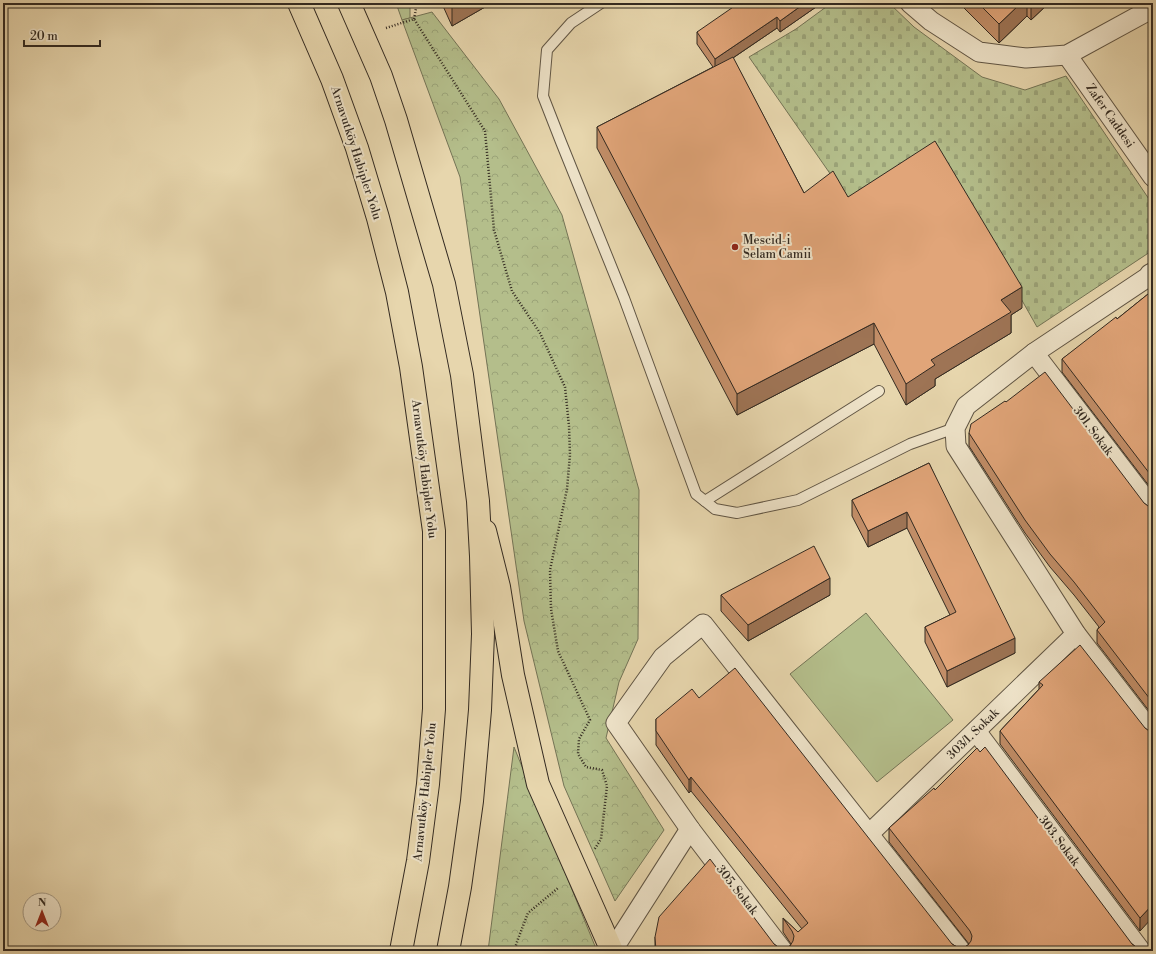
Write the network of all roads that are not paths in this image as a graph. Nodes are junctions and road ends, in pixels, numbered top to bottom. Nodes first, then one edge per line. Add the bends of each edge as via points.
1 (299, 3) edge
2 (349, 3) edge
3 (601, 3) edge
4 (910, 3) edge
5 (1153, 8) edge
6 (1067, 55) junction
7 (1153, 177) edge
8 (1152, 276) edge
9 (1034, 353) junction
10 (879, 391) dead end
11 (955, 428) junction
12 (478, 501) junction
13 (704, 501) junction
14 (1153, 509) edge
15 (1076, 634) junction
16 (976, 731) junction
17 (1153, 734) edge
18 (690, 829) junction
19 (869, 834) junction
20 (401, 951) edge
21 (448, 951) edge
22 (612, 951) edge
23 (784, 951) edge
24 (961, 951) edge
25 (1141, 951) edge

1 - 20 main road, Arnavutköy Habipler Yolu via 332,79 357,148 397,292 411,366 434,530 434,709 418,861
2 - 12 main road via 381,76 396,120 444,284 462,374
3 - 13 lane via 571,23 547,50 543,96 624,298 696,494
4 - 6 street via 931,21 978,52 1026,58
5 - 6 street
6 - 7 street, Zafer Caddesi
8 - 9 street
9 - 11 street via 966,406
9 - 14 street, 301. Sokak
10 - 13 lane
11 - 13 lane via 910,444 798,500 736,513 715,509
11 - 15 street via 956,446
12 - 21 main road via 482,634 480,710 471,809
12 - 22 main road via 499,587 513,675 538,784
15 - 16 street, 303/1. Sokak
15 - 17 street
16 - 19 street, 303/1. Sokak
16 - 25 street, 303. Sokak
18 - 19 street, 305. Sokak via 616,723 663,657 703,624
18 - 22 street
18 - 23 street, 305. Sokak
19 - 24 street

